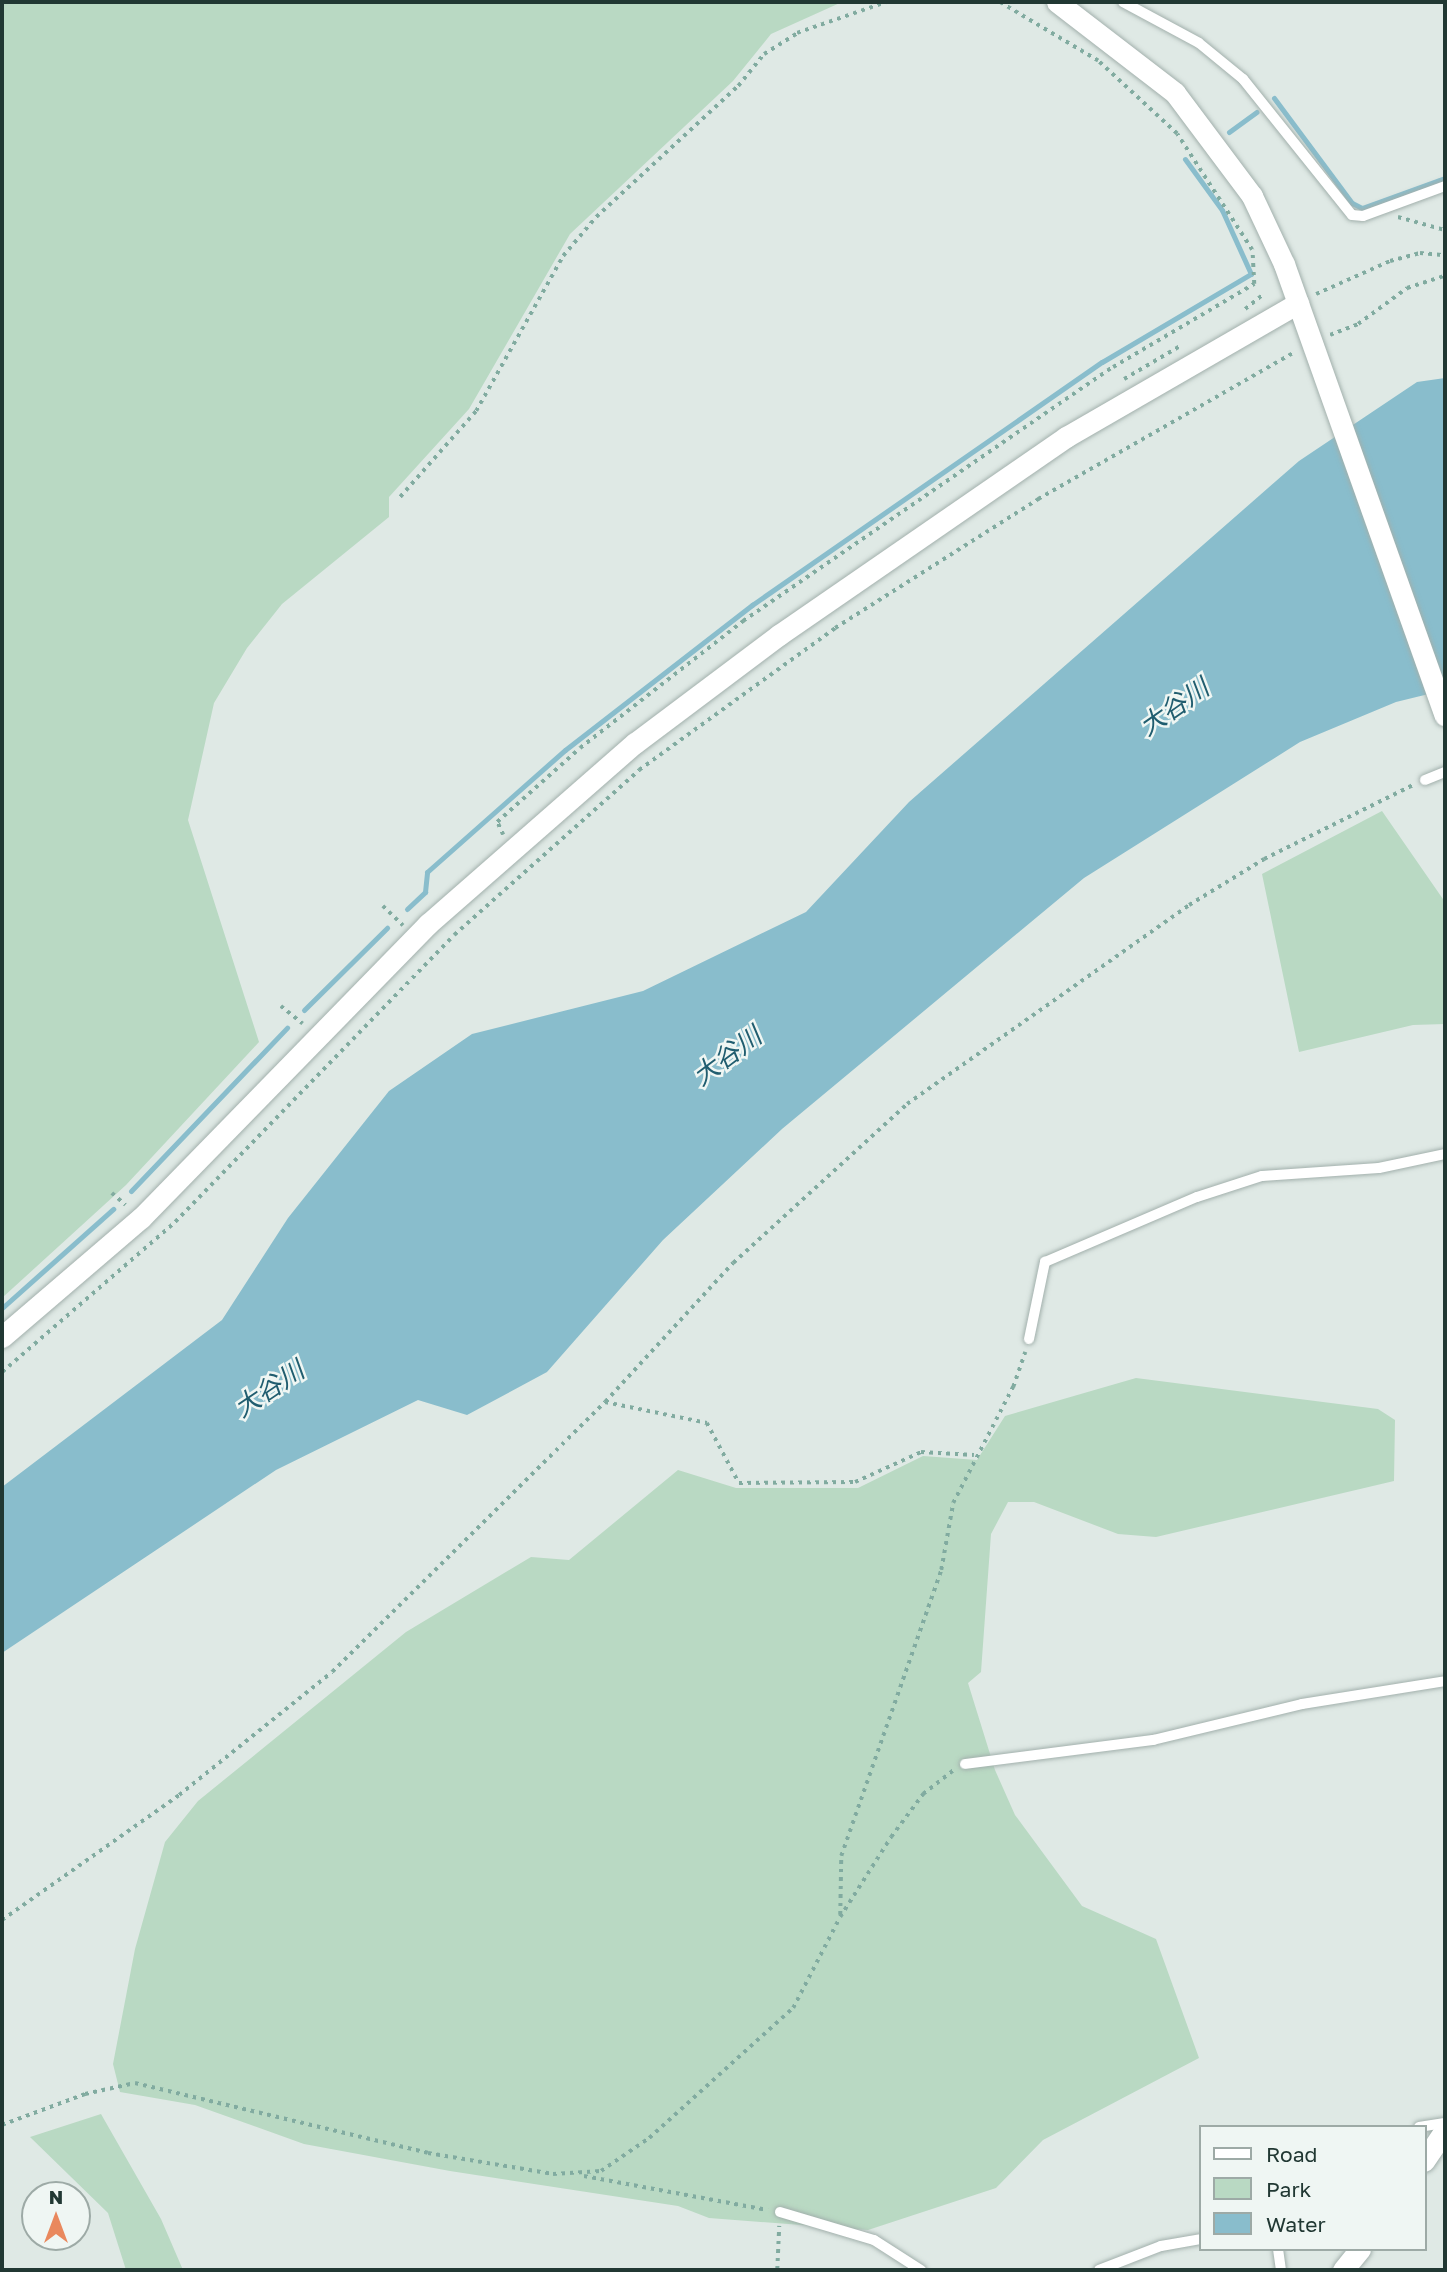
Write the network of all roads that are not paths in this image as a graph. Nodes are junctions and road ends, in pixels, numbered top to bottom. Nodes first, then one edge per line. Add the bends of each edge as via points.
1 (1057, 2) edge
2 (1123, 2) edge
3 (1445, 186) edge
4 (1298, 303) junction
5 (1445, 715) edge
6 (1445, 772) edge
7 (1425, 780) road end
8 (1445, 1154) edge
9 (2, 1337) edge
10 (1029, 1339) road end
11 (1445, 1681) edge
12 (965, 1764) road end
13 (1445, 2123) edge
14 (1426, 2126) edge
15 (1445, 2130) edge
16 (1426, 2158) edge
17 (780, 2212) road end
18 (1198, 2239) edge
19 (1278, 2251) edge
20 (1358, 2251) edge
21 (920, 2270) edge
22 (1098, 2270) edge
23 (1281, 2270) edge
24 (1343, 2270) edge

1 - 4 street via 1128,51 1190,108 1252,196
2 - 3 lane via 1199,43 1243,79 1352,215
4 - 5 street
4 - 9 street via 1127,398 884,560 685,704 512,848 415,936 141,1218
6 - 7 lane
8 - 10 lane via 1379,1168 1262,1175 1196,1197 1045,1262
11 - 12 lane via 1302,1704 1153,1740
13 - 14 lane
15 - 16 street
17 - 21 lane via 874,2240
18 - 22 lane via 1149,2249
19 - 23 lane
20 - 24 street

